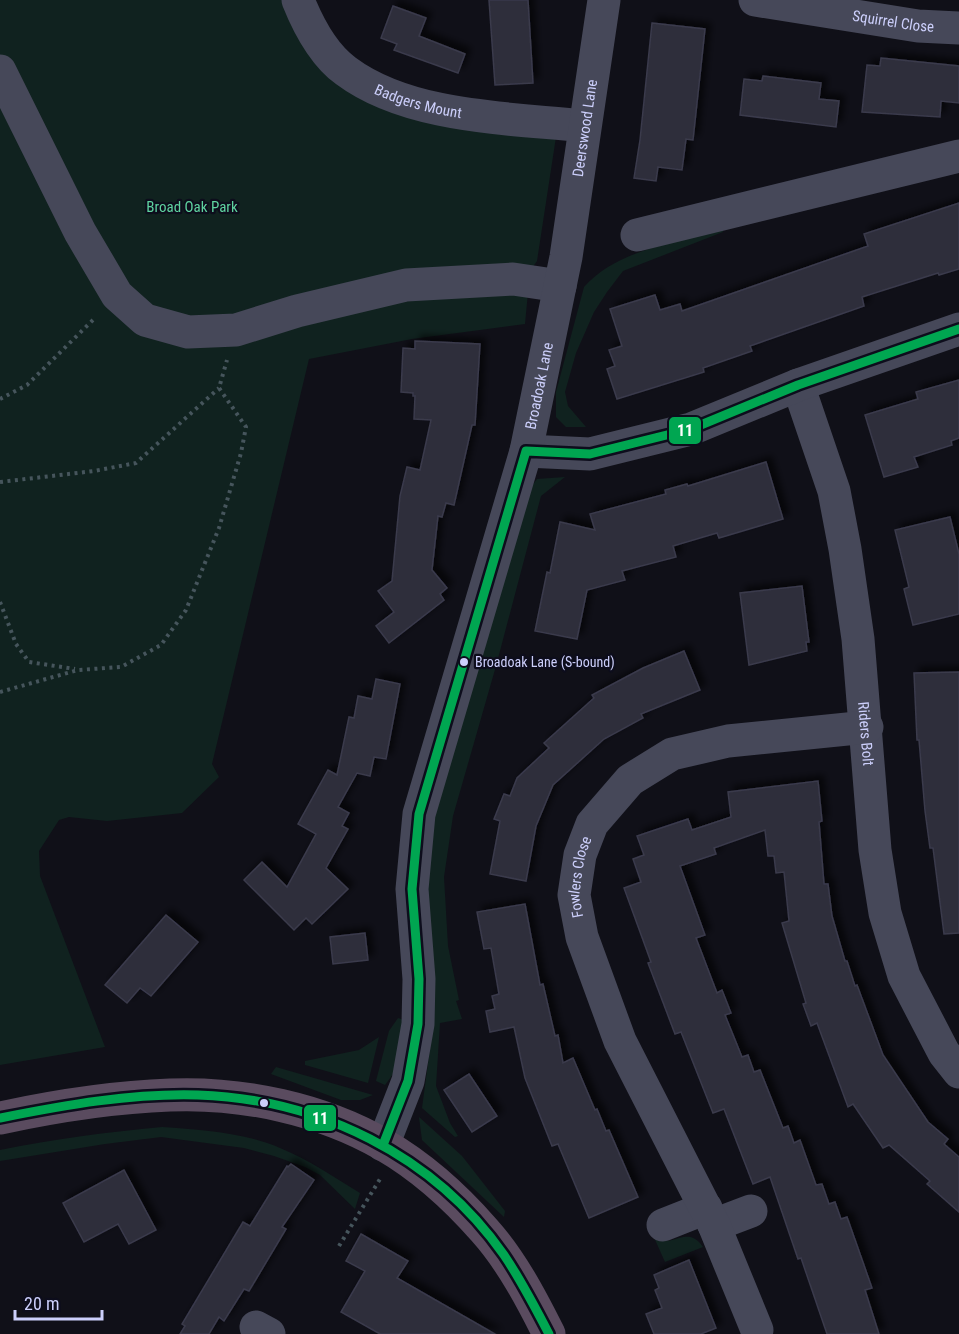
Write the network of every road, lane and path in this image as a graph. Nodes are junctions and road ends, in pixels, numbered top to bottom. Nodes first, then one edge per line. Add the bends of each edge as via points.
1 (298, 0) edge
2 (604, 0) edge
3 (755, 0) edge
4 (959, 28) edge
5 (0, 70) edge
6 (584, 126) junction
7 (959, 156) edge
8 (637, 235) dead end
9 (563, 272) junction
10 (117, 295) junction
11 (959, 329) edge
12 (236, 330) junction
13 (798, 385) junction
14 (219, 388) junction
15 (0, 399) edge
16 (526, 451) junction
17 (0, 482) edge
18 (0, 602) edge
19 (78, 670) junction
20 (0, 692) edge
21 (867, 727) junction
22 (959, 1072) edge
23 (0, 1118) edge
24 (389, 1148) junction
25 (751, 1211) dead end
26 (710, 1216) junction
27 (663, 1225) dead end
28 (339, 1246) dead end
29 (757, 1330) dead end
30 (549, 1334) edge

1 - 6 street, Badgers Mount via 325,49 345,71 381,92 437,110
2 - 6 street, Deerswood Lane
3 - 4 street, Squirrel Close via 918,26
5 - 10 street
6 - 9 street, Deerswood Lane
7 - 8 street
9 - 12 street via 406,285
9 - 16 street, Broadoak Lane
10 - 12 street via 145,320 188,332
10 - 15 path via 27,385
11 - 13 street
12 - 14 path
13 - 16 street via 691,429 590,454
13 - 21 street, Riders Bolt via 834,491 858,639
14 - 17 path via 136,463
14 - 19 path via 246,427 219,528 186,610 161,645 121,667
16 - 24 street, Broadoak Lane via 419,814 412,889 418,1024 408,1082
18 - 19 path via 16,644 29,662
19 - 20 path
21 - 22 street, Riders Bolt via 875,850 885,913 903,976 944,1053
21 - 26 street, Fowlers Close via 728,741 672,754 630,780 592,824 580,855 574,895 582,936 620,1041
23 - 24 highway via 102,1100 172,1094 226,1097 325,1119
24 - 28 path via 364,1208
24 - 30 highway via 451,1196 486,1232
25 - 26 street
26 - 27 street
26 - 29 street, Fowlers Close

